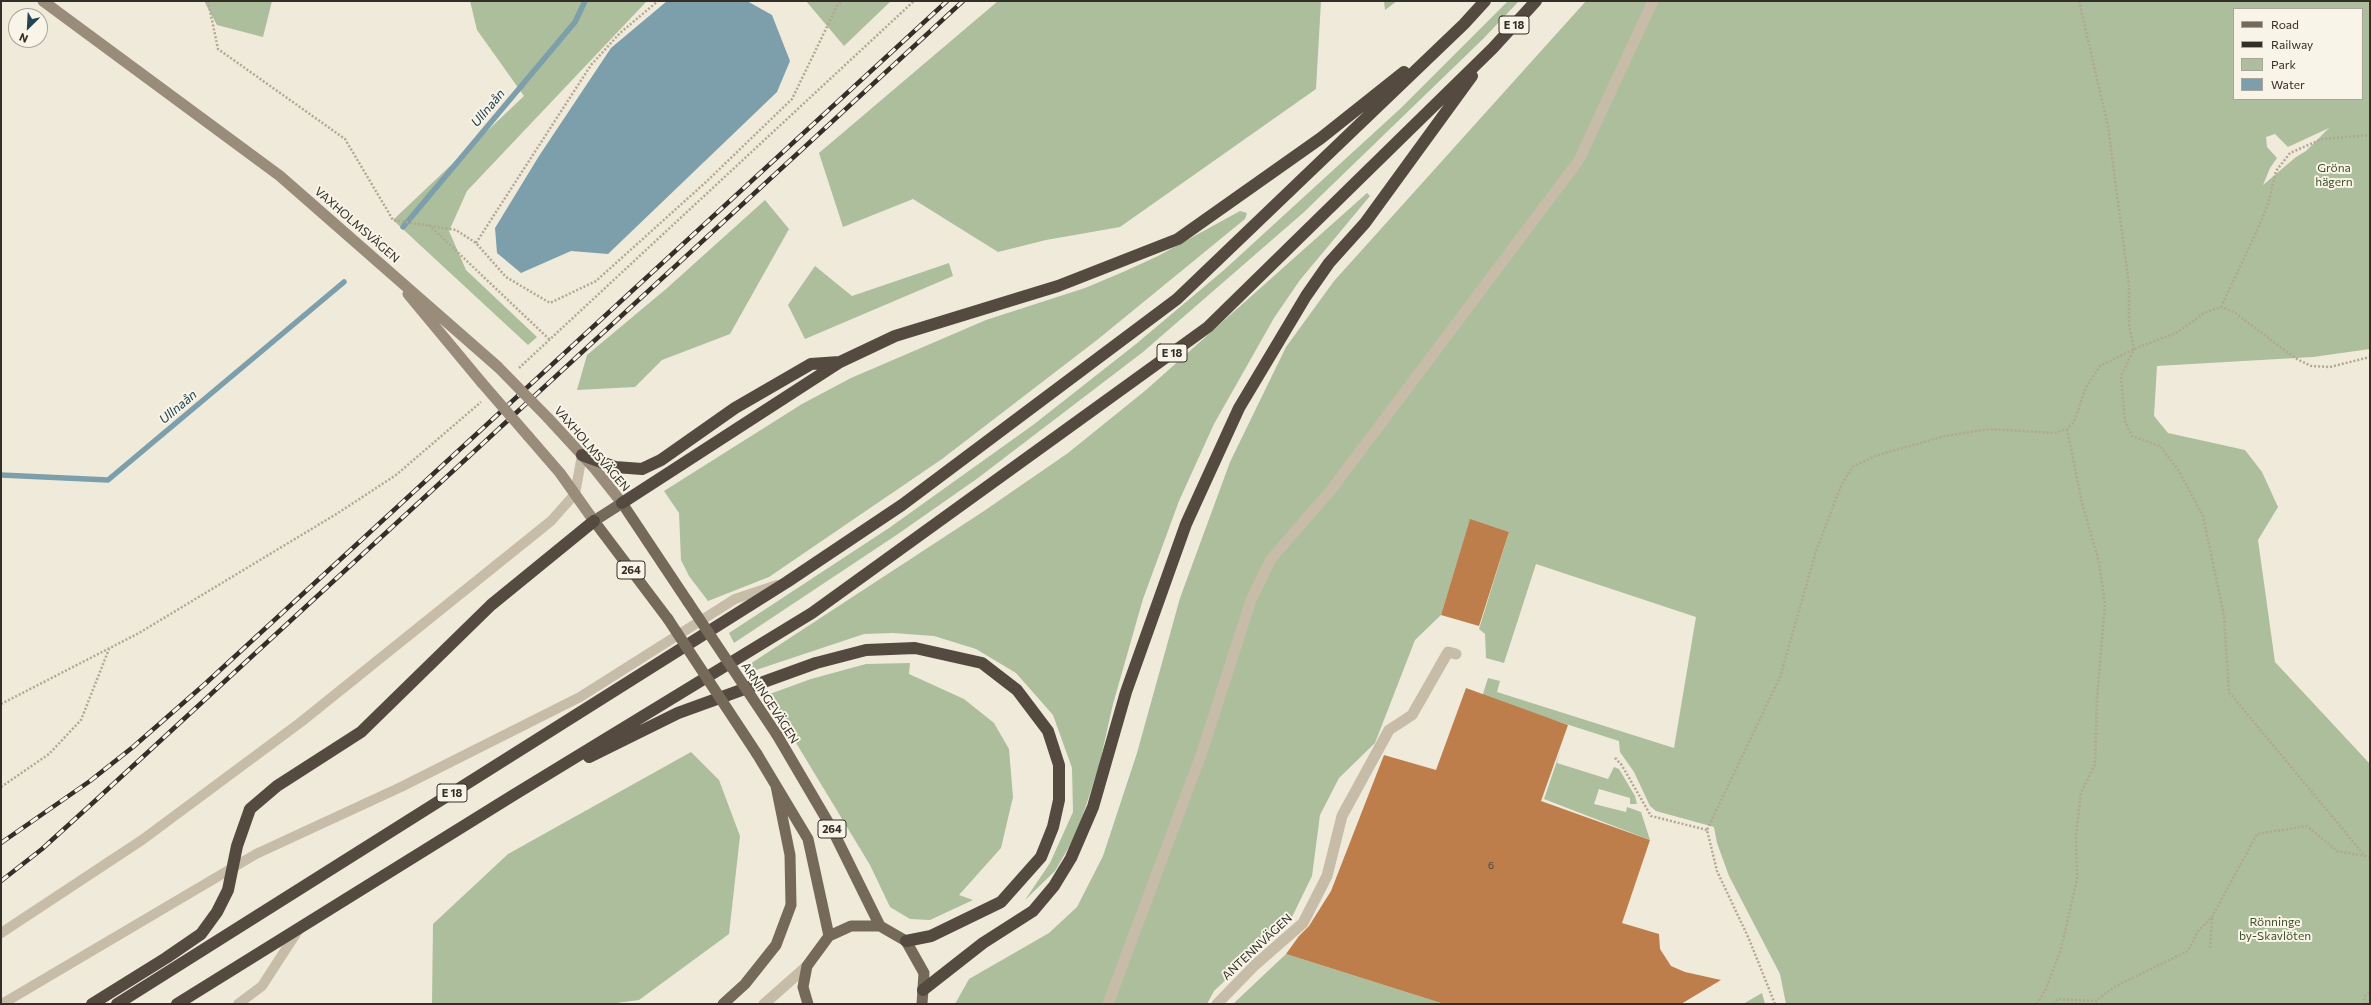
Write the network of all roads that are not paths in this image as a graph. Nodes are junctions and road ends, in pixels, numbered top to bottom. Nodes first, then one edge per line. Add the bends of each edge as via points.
1 (44, 1) edge
2 (1485, 1) edge
3 (1536, 1) edge
4 (1653, 1) edge
5 (1464, 24) junction
6 (1493, 48) junction
7 (386, 268) junction
8 (840, 362) junction
9 (582, 455) junction
10 (575, 494) junction
11 (622, 503) junction
12 (594, 521) junction
13 (787, 582) junction
14 (1456, 654) dead end
15 (776, 786) junction
16 (512, 796) junction
17 (234, 866) junction
18 (880, 926) junction
19 (300, 928) junction
20 (1, 933) edge
21 (829, 936) junction
22 (906, 941) junction
23 (807, 966) junction
24 (923, 990) junction
25 (2, 1004) edge
26 (92, 1004) edge
27 (117, 1004) edge
28 (177, 1004) edge
29 (238, 1004) edge
30 (722, 1004) edge
31 (764, 1004) edge
32 (808, 1004) edge
33 (922, 1004) edge
34 (1108, 1004) edge
35 (1217, 1004) edge

1 - 7 main road, VAXHOLMSVÄGEN via 280,176
2 - 5 highway, E 18
3 - 6 highway, E 18
4 - 34 street via 1579,160 1331,490 1271,560 1251,600 1202,752
5 - 8 highway via 1321,138 1178,240 1058,286 895,336
5 - 13 highway, E 18 via 1177,299 902,505
6 - 16 highway, E 18 via 1208,327 812,613
6 - 24 highway via 1365,223 1329,263 1306,296 1239,408 1186,524 1126,692 1094,807 1071,858 1054,886 1033,911 983,943
7 - 9 main road, VAXHOLMSVÄGEN, bridge via 498,367
7 - 10 main road, bridge
8 - 9 highway via 811,364 735,408 661,460 642,469 616,467
8 - 11 highway
9 - 10 lane
9 - 11 main road, VAXHOLMSVÄGEN
10 - 12 main road
10 - 20 lane via 551,521 301,722 142,840
11 - 12 main road
11 - 18 main road, ARNINGEVÄGEN / 264, bridge via 777,735 830,827
12 - 15 main road, 264, bridge via 668,619
12 - 17 highway via 491,605 361,732 277,786 250,809 237,846
13 - 17 lane via 735,599 580,697 401,788
13 - 27 highway, E 18
14 - 35 street, ANTENNVÄGEN via 1448,652 1412,715 1389,730 1342,816 1327,876 1303,923 1255,965
15 - 21 main road, 264 via 808,839
15 - 30 main road via 790,855 791,905 776,945 745,984
16 - 19 highway, E 18
16 - 22 highway via 678,713 816,663 866,650 915,648 982,663 1017,690 1048,731 1059,765 1059,800 1053,827 1040,857 1001,902 931,936
17 - 25 lane
17 - 26 highway via 228,890 217,912 201,934
18 - 21 main road via 852,926
18 - 22 main road
19 - 28 highway, E 18
19 - 29 lane via 262,986
21 - 23 main road
22 - 24 main road via 924,972
23 - 31 street
23 - 32 main road via 803,987
24 - 33 main road

